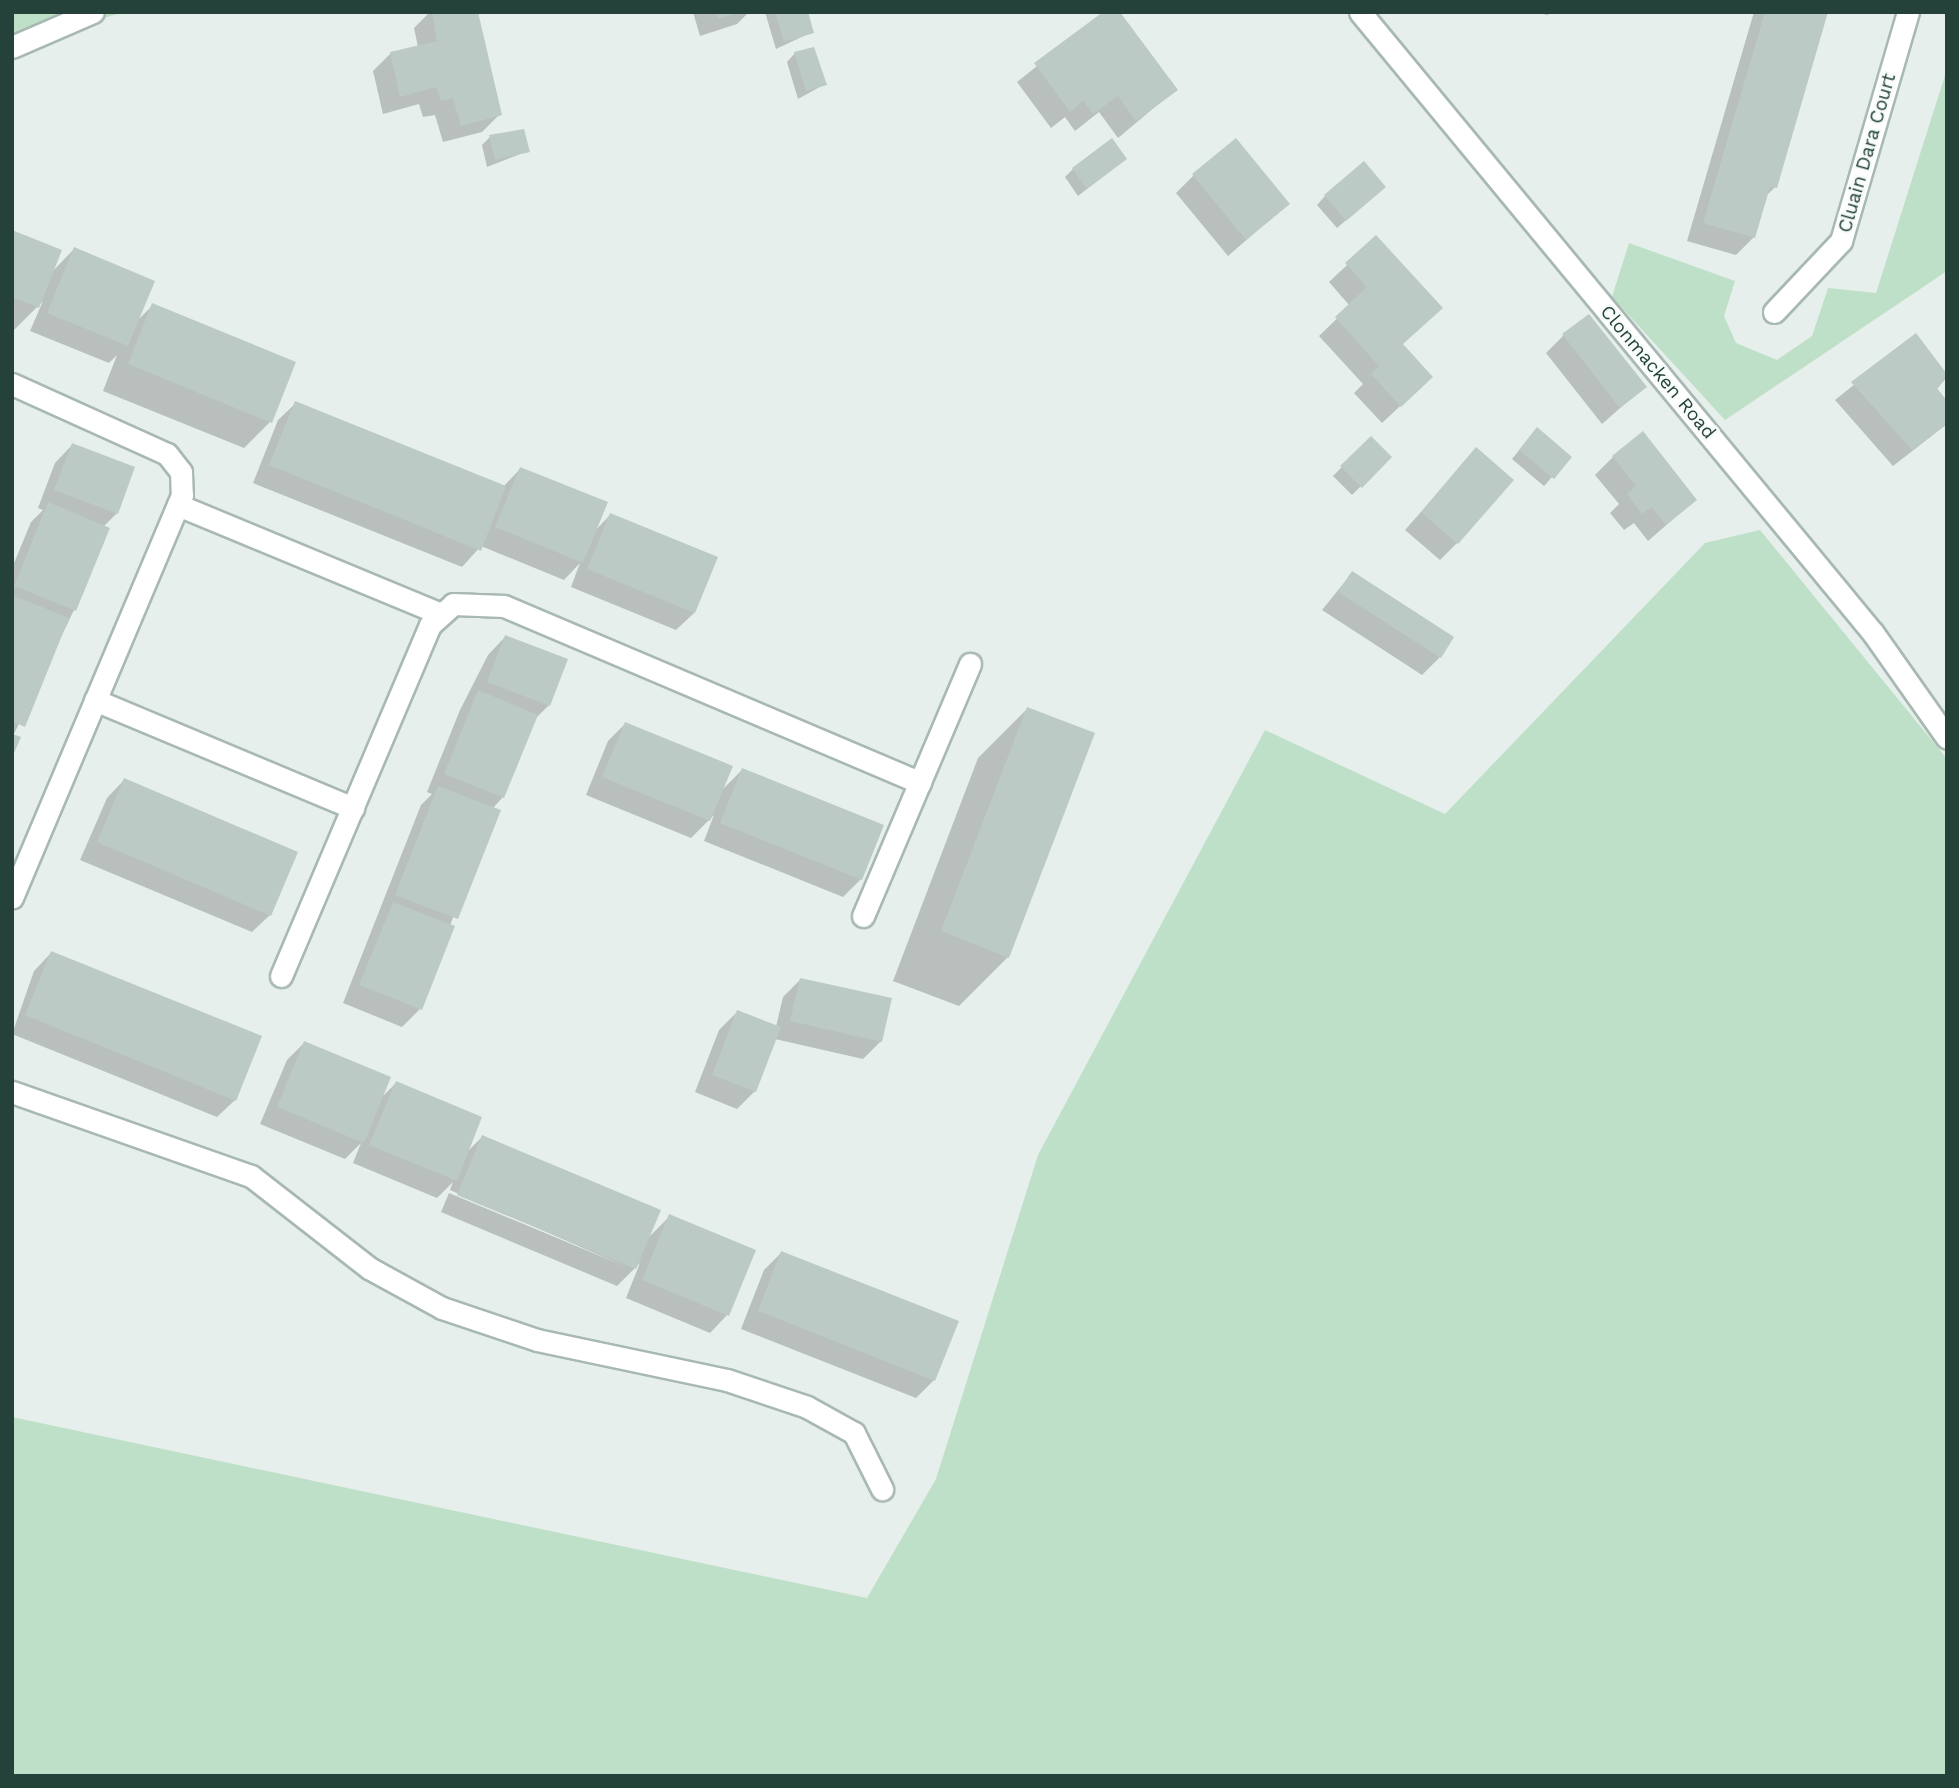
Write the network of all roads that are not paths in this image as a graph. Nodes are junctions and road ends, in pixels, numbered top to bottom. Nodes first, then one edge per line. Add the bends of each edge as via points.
1 (93, 12) edge
2 (1360, 12) edge
3 (1908, 12) edge
4 (12, 47) edge
5 (1774, 312) dead end
6 (12, 384) edge
7 (177, 505) junction
8 (441, 614) junction
9 (970, 664) dead end
10 (96, 700) junction
11 (1947, 738) edge
12 (920, 783) junction
13 (353, 808) junction
14 (12, 898) edge
15 (863, 916) dead end
16 (281, 976) dead end
17 (12, 1092) edge
18 (882, 1489) dead end

1 - 4 street
2 - 11 street, Clonmacken Road via 1873,633
3 - 5 street, Cluain Dara Court via 1841,242
6 - 7 street via 167,454 180,472
7 - 8 street
7 - 10 street
8 - 12 street via 453,604 479,600 504,606
8 - 13 street via 430,625
9 - 12 street
10 - 13 street
10 - 14 street
12 - 15 street
13 - 16 street
17 - 18 street via 194,1151 251,1176 369,1268 442,1308 537,1340 727,1380 807,1407 853,1433

